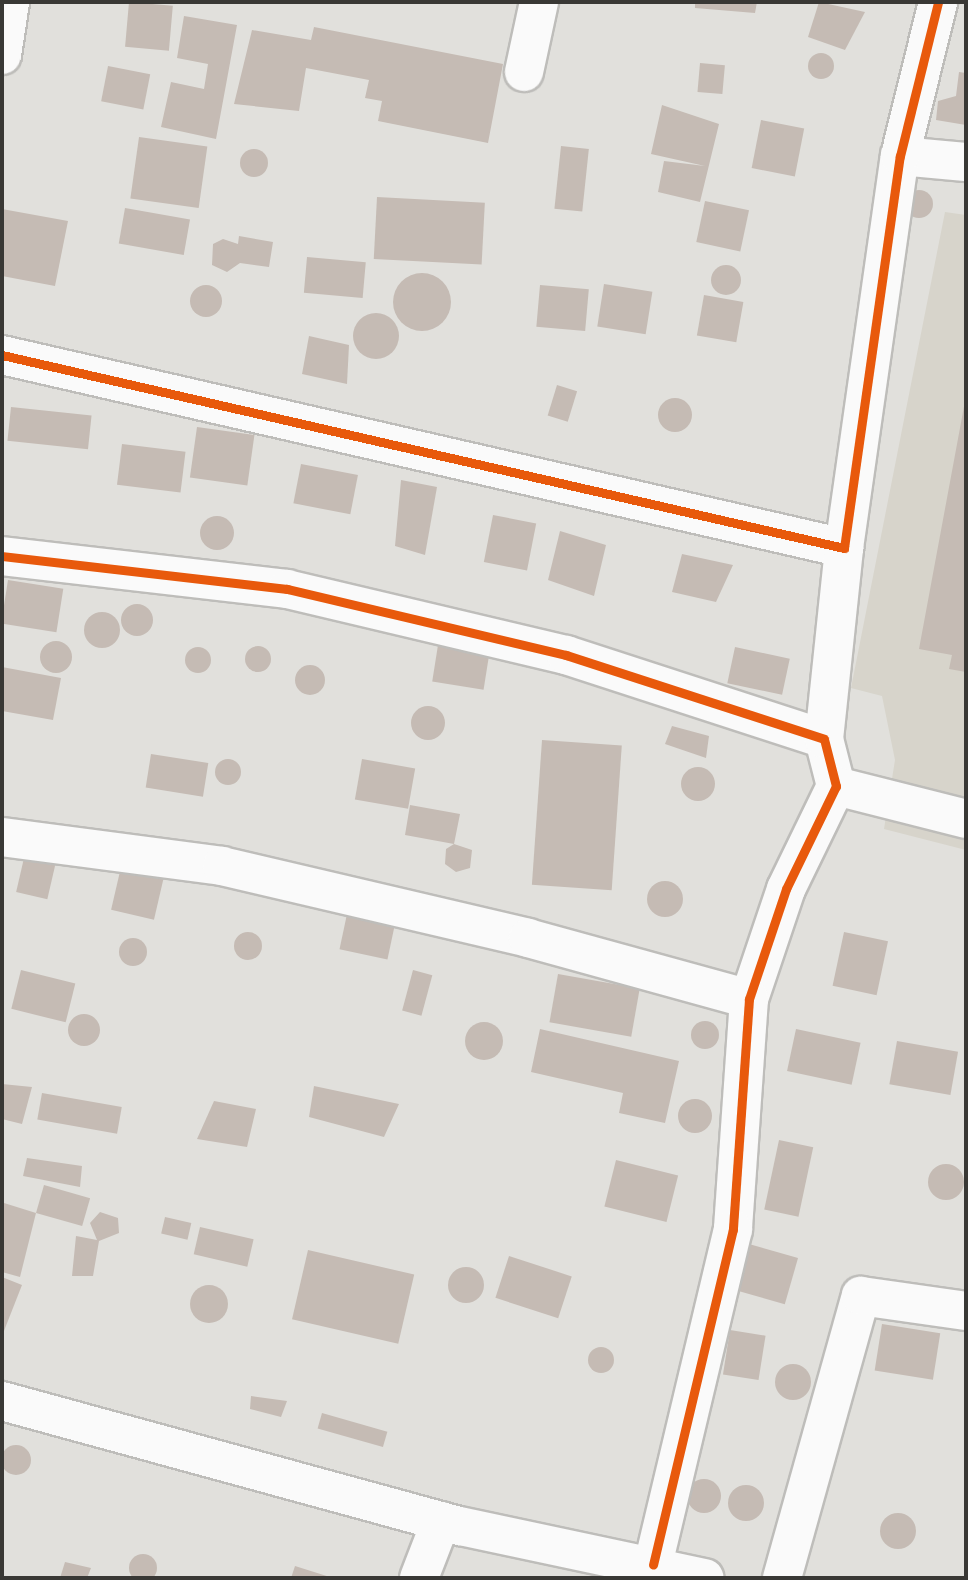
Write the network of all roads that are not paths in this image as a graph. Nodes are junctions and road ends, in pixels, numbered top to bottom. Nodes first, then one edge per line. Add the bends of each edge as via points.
1 (10, 2) edge
2 (539, 2) edge
3 (938, 2) edge
4 (2, 55) edge
5 (524, 72) dead end
6 (900, 156) junction
7 (966, 162) edge
8 (2, 355) edge
9 (844, 548) junction
10 (2, 556) edge
11 (824, 739) junction
12 (835, 786) junction
13 (966, 819) edge
14 (2, 837) edge
15 (749, 999) junction
16 (966, 1311) edge
17 (2, 1401) edge
18 (441, 1521) junction
19 (684, 1574) edge
20 (419, 1578) edge
21 (782, 1578) edge

1 - 4 street
2 - 5 street
3 - 6 street
6 - 7 street
6 - 9 street
8 - 9 street
9 - 11 street
10 - 11 street via 287,589 566,655
11 - 12 street
12 - 13 street
12 - 15 street via 786,889
14 - 15 street via 222,866 528,937
15 - 19 street via 733,1229
16 - 21 street via 862,1296
17 - 18 street
18 - 19 street
18 - 20 street

